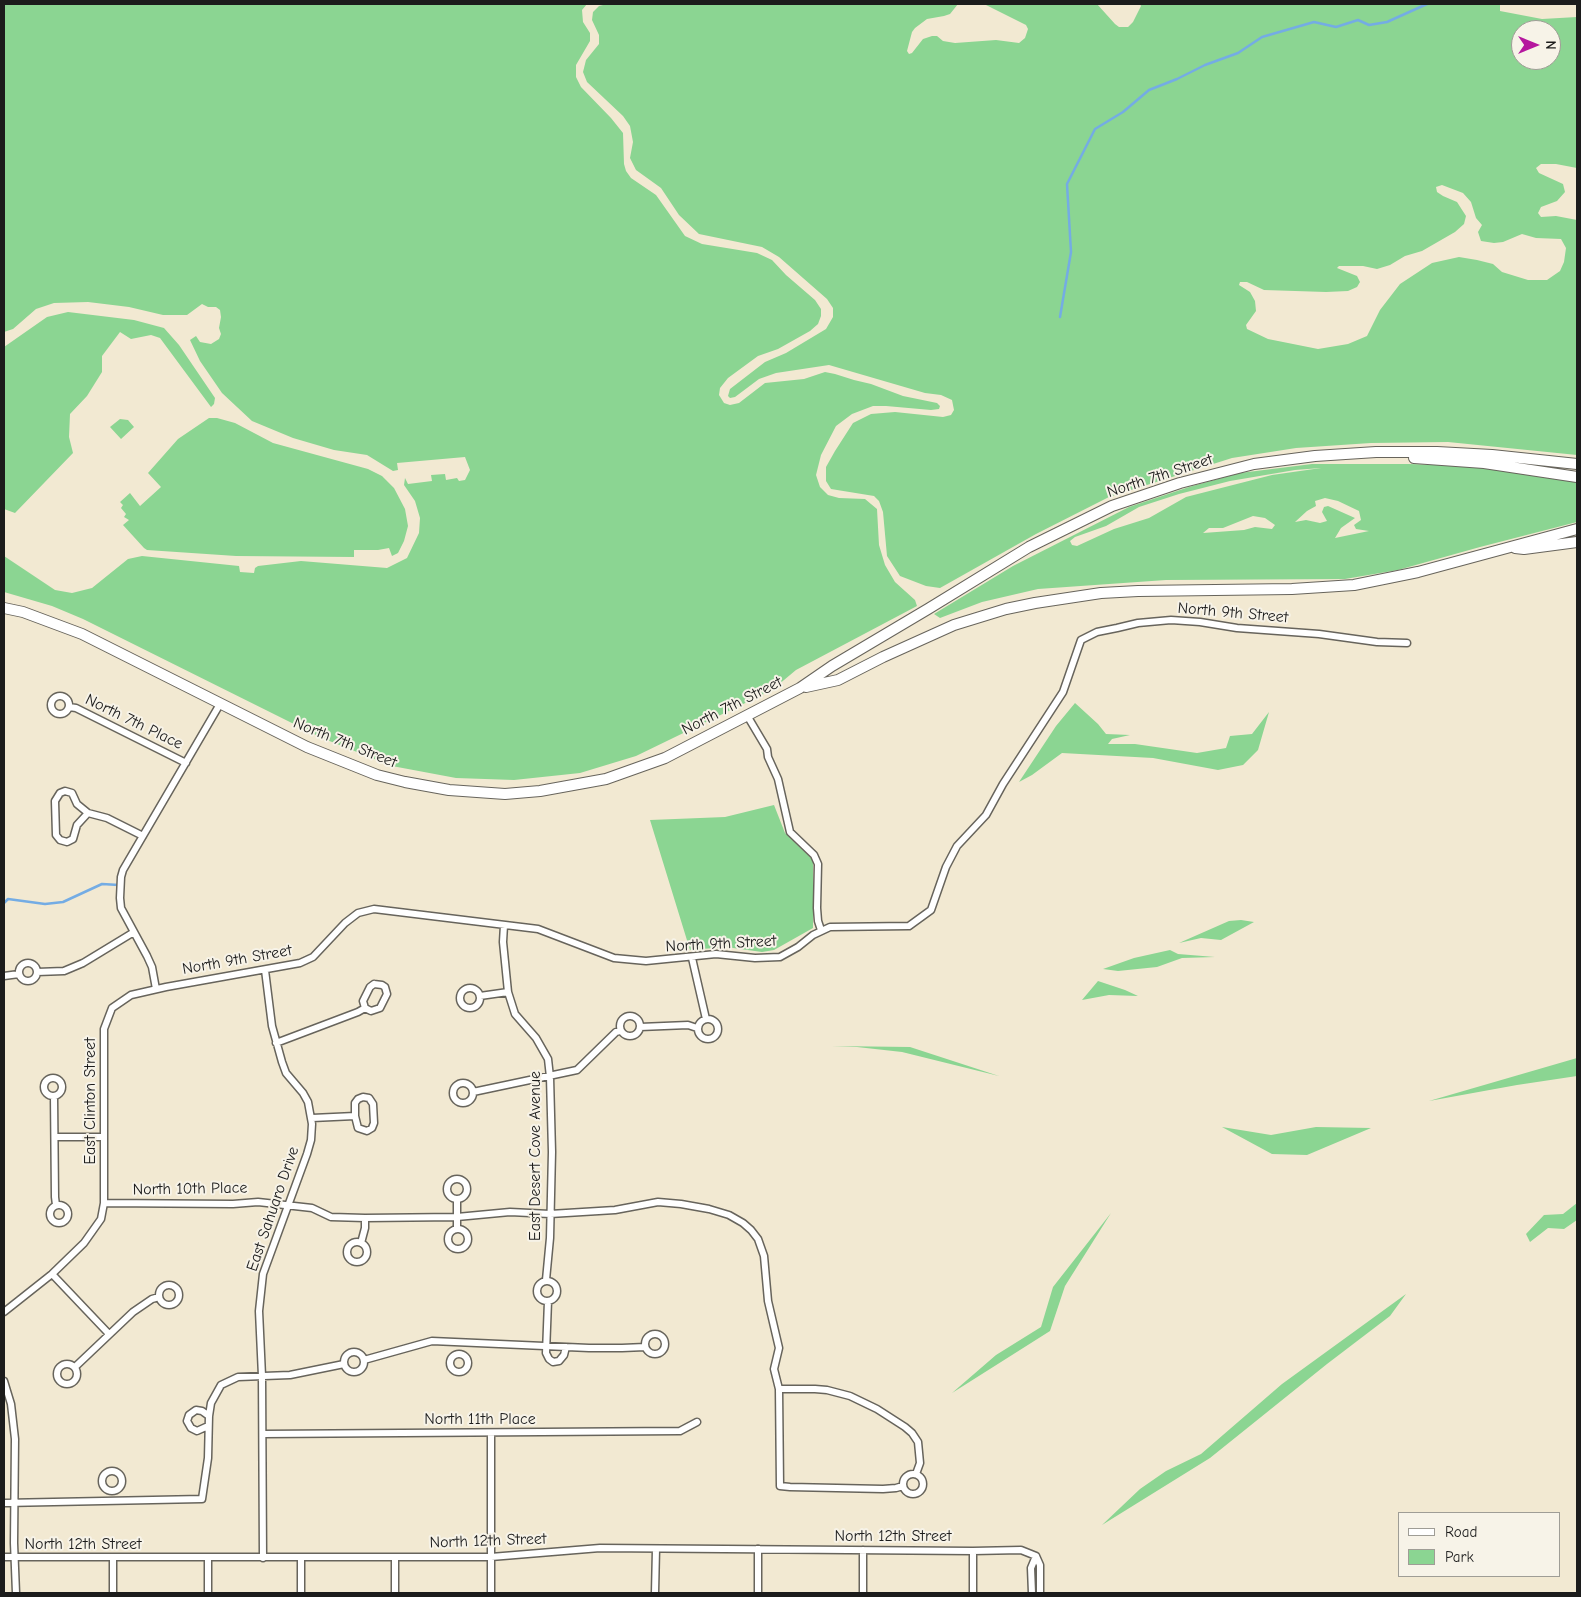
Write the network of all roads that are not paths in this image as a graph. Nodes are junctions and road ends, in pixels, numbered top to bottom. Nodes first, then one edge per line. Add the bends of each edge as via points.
1 (1352, 454) junction
2 (1577, 464) edge
3 (1577, 477) edge
4 (1577, 529) edge
5 (1577, 542) edge
6 (1506, 547) junction
7 (4, 608) edge
8 (1407, 643) dead end
9 (800, 688) junction
10 (220, 704) junction
11 (69, 707) dead end
12 (748, 717) junction
13 (186, 763) junction
14 (88, 813) junction
15 (143, 836) junction
16 (504, 925) junction
17 (821, 930) junction
18 (134, 932) junction
19 (692, 958) junction
20 (265, 970) junction
21 (37, 972) junction
22 (19, 974) junction
23 (4, 976) edge
24 (156, 989) junction
25 (508, 992) junction
26 (480, 996) dead end
27 (365, 1008) junction
28 (706, 1019) junction
29 (640, 1026) junction
30 (697, 1028) junction
31 (620, 1030) junction
32 (276, 1043) junction
33 (550, 1077) junction
34 (473, 1092) dead end
35 (54, 1096) dead end
36 (355, 1116) junction
37 (312, 1118) junction
38 (55, 1137) junction
39 (104, 1137) junction
40 (457, 1200) dead end
41 (104, 1203) junction
42 (56, 1205) dead end
43 (288, 1205) junction
44 (550, 1214) junction
45 (457, 1217) junction
46 (365, 1218) junction
47 (457, 1228) dead end
48 (361, 1243) dead end
49 (52, 1274) junction
50 (546, 1280) junction
51 (159, 1298) dead end
52 (548, 1301) junction
53 (4, 1312) edge
54 (109, 1334) junction
55 (458, 1341) junction
56 (546, 1346) junction
57 (645, 1346) dead end
58 (566, 1347) junction
59 (459, 1354) dead end
60 (364, 1360) junction
61 (344, 1364) junction
62 (74, 1367) dead end
63 (262, 1376) junction
64 (4, 1381) edge
65 (779, 1389) junction
66 (208, 1416) junction
67 (696, 1422) dead end
68 (208, 1426) junction
69 (491, 1433) junction
70 (263, 1434) junction
71 (916, 1474) junction
72 (903, 1486) junction
73 (112, 1492) dead end
74 (112, 1500) junction
75 (4, 1503) edge
76 (15, 1503) junction
77 (656, 1549) junction
78 (758, 1549) junction
79 (863, 1550) junction
80 (973, 1551) junction
81 (1036, 1556) junction
82 (4, 1557) edge
83 (113, 1557) junction
84 (491, 1557) junction
85 (15, 1558) junction
86 (208, 1558) junction
87 (263, 1558) junction
88 (301, 1558) junction
89 (395, 1558) junction
90 (16, 1593) edge
91 (113, 1593) edge
92 (208, 1593) edge
93 (301, 1593) edge
94 (395, 1593) edge
95 (491, 1593) edge
96 (655, 1593) edge
97 (758, 1593) edge
98 (863, 1593) edge
99 (973, 1593) edge
100 (1032, 1593) edge
101 (1040, 1593) edge

1 - 2 main road, North 7th Street via 1456,453
1 - 3 main road via 1484,463
1 - 9 main road, North 7th Street via 1234,468 1112,506 1029,547
4 - 6 main road, North 7th Street
5 - 6 main road via 1524,549
6 - 9 main road, North 7th Street via 1418,572 1354,585 1101,593 1035,603 954,625 838,680
7 - 10 main road, North 7th Street via 82,634
8 - 17 street, North 9th Street via 1171,620 1097,632 1081,640 1063,692 1045,722 1016,762 986,815 957,846 931,910 909,926 830,926
9 - 12 main road, North 7th Street
10 - 12 main road, North 7th Street via 307,747 377,775 424,786 493,793 551,790 620,776
10 - 13 street
11 - 13 street, North 7th Place
12 - 17 street via 767,749 778,779 790,832 814,855 818,864 816,908
13 - 15 street
14 - 14 street via 77,804 72,792 60,792 55,801 56,835 60,840 67,842 72,839 77,824
14 - 15 street via 107,818
15 - 18 street via 121,877 122,908
16 - 19 street, North 9th Street via 538,929 614,958 646,961
16 - 20 street, North 9th Street via 374,909 358,913 313,957
16 - 25 street, East Desert Cove Avenue via 502,942
17 - 19 street, North 9th Street via 780,957 716,954
18 - 21 street via 64,971
18 - 24 street via 152,968
19 - 28 street
20 - 24 street, North 9th Street
20 - 32 street, East Sahuaro Drive
21 - 22 street via 28,981
21 - 22 street via 36,967 28,962 20,966
22 - 23 street
24 - 39 street, East Clinton Street via 131,995 112,1008 104,1029
25 - 26 street
25 - 33 street, East Desert Cove Avenue via 515,1014 536,1038 548,1059
27 - 27 street via 371,1011 380,1008 386,997 385,987 377,984 370,987 364,999
27 - 32 street
28 - 30 street
28 - 30 street via 717,1025 716,1035 704,1039
29 - 30 street via 688,1025
29 - 31 street via 632,1036
29 - 31 street via 635,1018 626,1017 620,1024
31 - 33 street via 577,1070
32 - 37 street, East Sahuaro Drive via 286,1073 303,1093
33 - 34 street
33 - 44 street, East Desert Cove Avenue
35 - 38 street
36 - 36 street via 356,1125 361,1130 372,1128 373,1104 369,1098 357,1101
36 - 37 street
37 - 43 street, East Sahuaro Drive via 311,1140
38 - 39 street
38 - 42 street
39 - 41 street, East Clinton Street
40 - 45 street
41 - 43 street, North 10th Place via 258,1202
41 - 49 street, East Clinton Street via 101,1219 90,1236
43 - 46 street, North 10th Place via 312,1208 331,1217
43 - 63 street, East Sahuaro Drive via 262,1274 259,1311
44 - 45 street, North 10th Place via 510,1212
44 - 50 street, East Desert Cove Avenue
44 - 65 street, North 10th Place via 615,1210 658,1202 709,1209 744,1223 758,1239 764,1256 768,1301 779,1348 774,1369
45 - 46 street, North 10th Place
45 - 47 street
46 - 48 street
49 - 53 street, East Clinton Street
49 - 54 street
50 - 52 street, East Desert Cove Avenue via 555,1284 557,1290
50 - 52 street, East Desert Cove Avenue via 539,1284 537,1293 542,1300
51 - 54 street via 133,1312
52 - 56 street, East Desert Cove Avenue
54 - 62 street
55 - 56 street
55 - 59 street
55 - 60 street via 432,1341
56 - 58 street
56 - 58 street via 548,1356 554,1362 559,1361
57 - 58 street
60 - 61 street via 356,1372 350,1372
60 - 61 street via 361,1354 352,1352 346,1355
61 - 63 street via 290,1375
63 - 66 street via 238,1377 221,1385
63 - 70 street, East Sahuaro Drive
64 - 76 street via 15,1427
65 - 71 street via 827,1390 850,1396 905,1427 918,1442 920,1463
65 - 72 street via 780,1486 884,1489
66 - 68 street
66 - 68 street via 196,1410 187,1421 197,1431
67 - 69 street, North 11th Place via 680,1431
68 - 74 street via 208,1458 202,1499
69 - 70 street, North 11th Place
69 - 84 street
70 - 87 street, East Sahuaro Drive
71 - 72 street via 905,1477
71 - 72 street via 923,1483 918,1493 910,1494
73 - 74 street
74 - 76 street
75 - 76 street
76 - 85 street
77 - 78 street, North 12th Street
77 - 84 street, North 12th Street via 600,1548
77 - 96 street
78 - 79 street, North 12th Street
78 - 97 street
79 - 80 street, North 12th Street
79 - 98 street
80 - 81 street, North 12th Street via 1022,1550
80 - 99 street
81 - 100 street via 1031,1568
81 - 101 street via 1040,1565
82 - 85 street, North 12th Street
83 - 85 street, North 12th Street
83 - 86 street, North 12th Street
83 - 91 street
84 - 89 street, North 12th Street
84 - 95 street
85 - 90 street
86 - 87 street, North 12th Street
86 - 92 street
87 - 88 street, North 12th Street
88 - 89 street, North 12th Street
88 - 93 street
89 - 94 street

